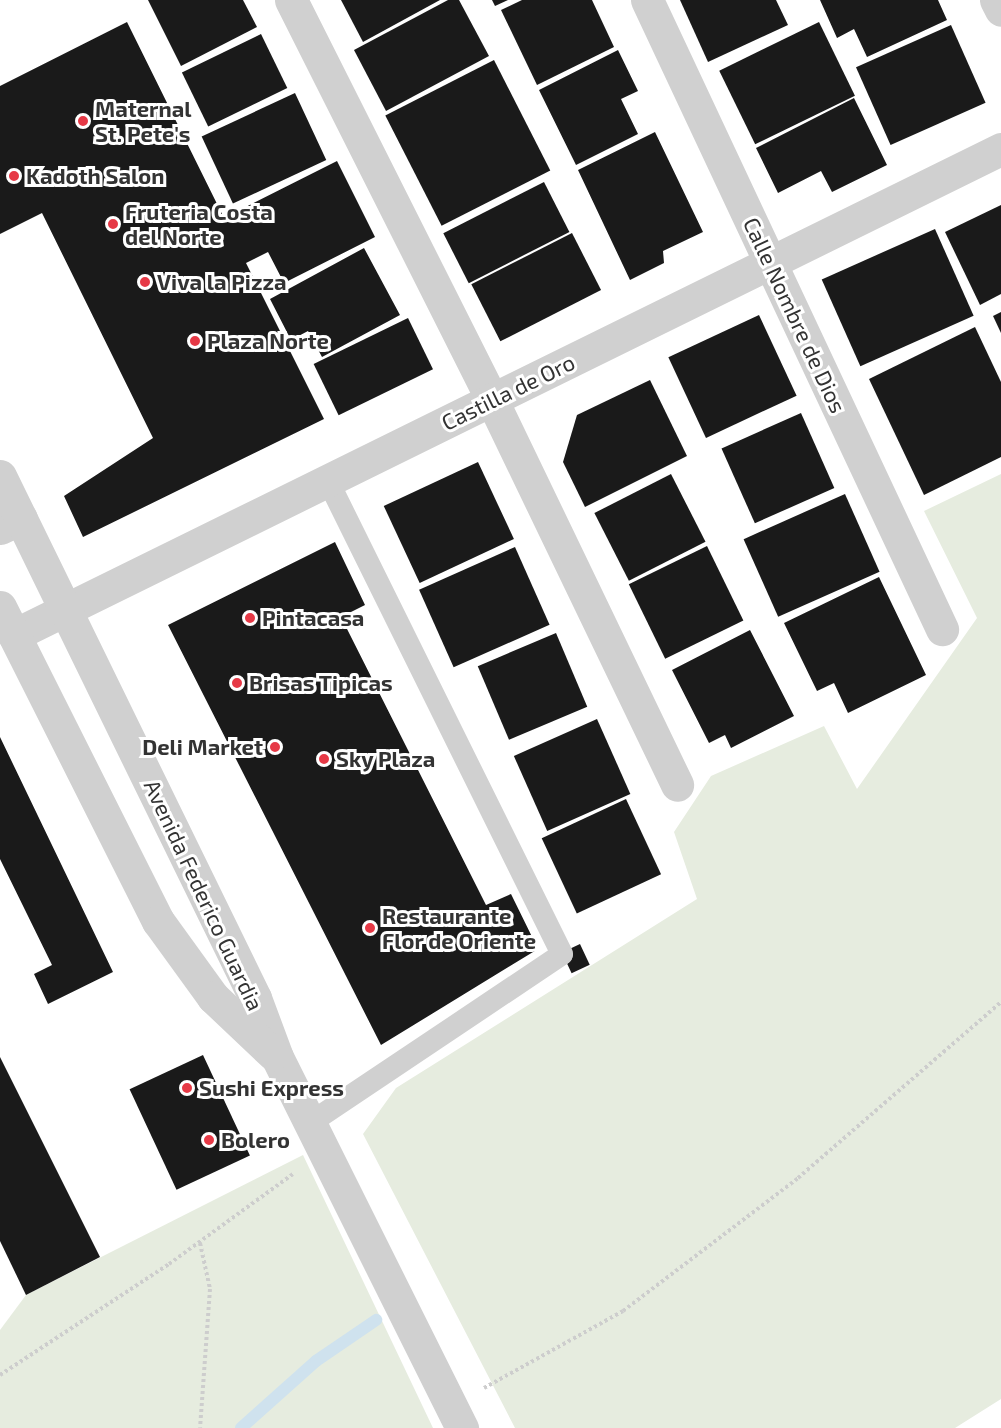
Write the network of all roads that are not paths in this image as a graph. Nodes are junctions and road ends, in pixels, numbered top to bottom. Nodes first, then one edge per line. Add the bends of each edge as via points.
1 (291, 0) edge
2 (647, 0) edge
3 (996, 0) edge
4 (1001, 10) edge
5 (1001, 149) edge
6 (771, 262) junction
7 (492, 400) junction
8 (0, 476) edge
9 (328, 481) junction
10 (10, 523) edge
11 (67, 609) junction
12 (7, 621) edge
13 (942, 629) dead end
14 (678, 785) dead end
15 (277, 1057) junction
16 (316, 1136) junction
17 (457, 1419) edge

1 - 7 street
2 - 6 street, Calle Nombre de Dios
3 - 4 street
5 - 6 street, Castilla de Oro
6 - 7 street, Castilla de Oro
6 - 13 street, Calle Nombre de Dios
7 - 9 street, Castilla de Oro
7 - 14 street
8 - 10 street, Avenida Federico Guardia
9 - 11 street, Castilla de Oro
9 - 16 lane via 562,954
10 - 11 street, Avenida Federico Guardia
11 - 12 street, Castilla de Oro
11 - 15 street, Avenida Federico Guardia via 255,998
12 - 15 street, Avenida Federico Guardia via 158,921 213,997
15 - 16 street, Avenida Federico Guardia
16 - 17 street, Avenida Federico Guardia

